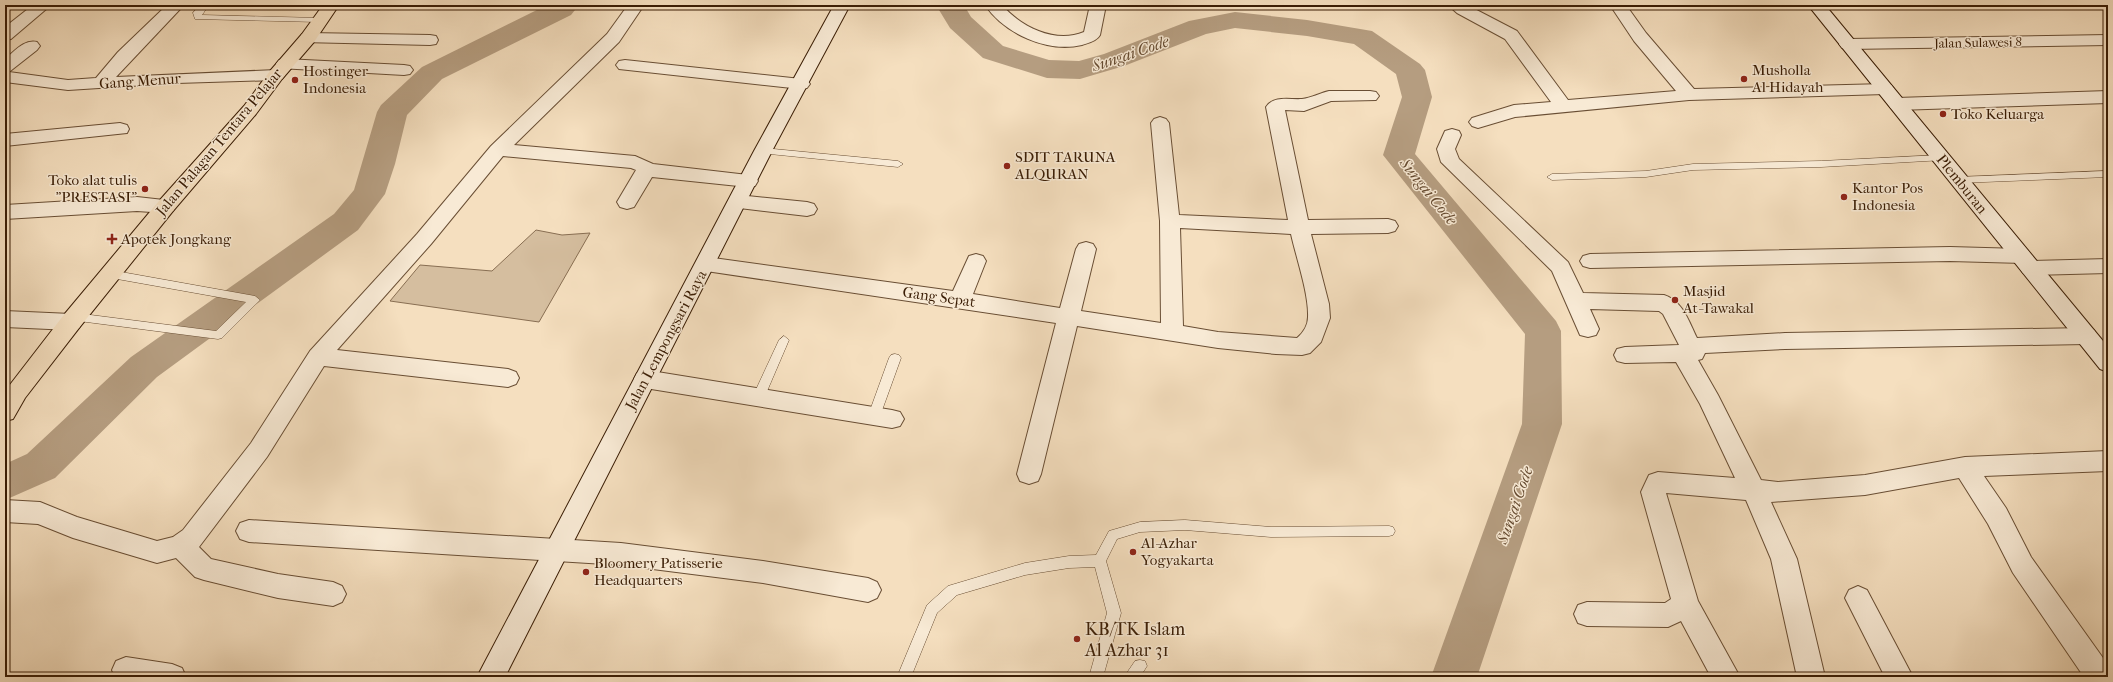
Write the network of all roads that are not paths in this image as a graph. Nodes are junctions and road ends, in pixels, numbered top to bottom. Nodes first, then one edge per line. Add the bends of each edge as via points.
1 (43, 5) edge
2 (176, 5) edge
3 (205, 5) edge
4 (331, 5) edge
5 (636, 5) edge
6 (842, 5) edge
7 (993, 5) edge
8 (1098, 5) edge
9 (1456, 5) edge
10 (1618, 5) edge
11 (1816, 5) edge
12 (319, 20) junction
13 (5, 36) edge
14 (308, 38) junction
15 (430, 40) dead end
16 (2108, 40) edge
17 (1848, 44) junction
18 (31, 46) dead end
19 (625, 65) dead end
20 (5, 68) edge
21 (281, 69) junction
22 (404, 70) dead end
23 (5, 77) edge
24 (101, 83) junction
25 (801, 84) junction
26 (1690, 94) junction
27 (1370, 96) dead end
28 (1891, 96) junction
29 (2108, 96) edge
30 (1563, 106) junction
31 (1478, 122) dead end
32 (1160, 123) dead end
33 (120, 129) dead end
34 (1452, 135) dead end
35 (5, 140) edge
36 (498, 150) junction
37 (763, 151) junction
38 (1942, 158) junction
39 (898, 164) dead end
40 (646, 170) junction
41 (2108, 174) edge
42 (1552, 177) dead end
43 (1959, 180) junction
44 (748, 181) junction
45 (627, 202) dead end
46 (738, 202) junction
47 (166, 206) junction
48 (807, 209) dead end
49 (5, 212) edge
50 (1170, 221) junction
51 (1388, 226) dead end
52 (1299, 227) junction
53 (1086, 249) dead end
54 (976, 261) dead end
55 (1590, 261) dead end
56 (2026, 262) junction
57 (706, 264) junction
58 (2108, 266) edge
59 (110, 274) junction
60 (960, 300) junction
61 (1576, 301) junction
62 (1067, 317) junction
63 (5, 319) edge
64 (73, 319) junction
65 (1588, 329) dead end
66 (1172, 333) junction
67 (2086, 336) junction
68 (784, 340) dead end
69 (1703, 345) dead end
70 (1682, 353) junction
71 (1625, 355) dead end
72 (318, 357) junction
73 (896, 358) dead end
74 (2108, 363) edge
75 (508, 378) dead end
76 (645, 379) junction
77 (759, 396) junction
78 (5, 412) edge
79 (883, 418) joint
80 (2108, 461) edge
81 (1964, 468) junction
82 (1029, 474) dead end
83 (1754, 491) junction
84 (5, 510) edge
85 (249, 531) dead end
86 (1388, 531) dead end
87 (180, 546) junction
88 (555, 550) junction
89 (1100, 561) junction
90 (868, 590) dead end
91 (333, 594) dead end
92 (1858, 598) dead end
93 (1686, 604) junction
94 (1586, 614) dead end
95 (1140, 666) dead end
96 (126, 670) dead end
97 (172, 677) edge
98 (491, 677) edge
99 (904, 677) edge
100 (1096, 677) edge
101 (1131, 677) edge
102 (1726, 677) edge
103 (1811, 677) edge
104 (1899, 677) edge
105 (2100, 677) edge

1 - 13 street
2 - 24 street via 124,56
3 - 12 lane via 197,13 198,17
4 - 12 main road, Jalan Palagan Tentara Pelajar
5 - 36 street via 613,38
6 - 25 street, Jalan Lempongsari Raya
7 - 8 street via 999,13 1035,37 1066,41 1080,40 1092,35
9 - 30 street via 1486,22 1501,27 1511,35
10 - 26 street via 1640,37
11 - 17 street, Plemburan
12 - 14 main road, Jalan Palagan Tentara Pelajar
14 - 15 street
14 - 21 main road, Jalan Palagan Tentara Pelajar
16 - 17 street, Jalan Sulawesi 8
17 - 28 street, Plemburan
18 - 20 street
19 - 25 street
21 - 22 street, Gang Menur
21 - 24 street, Gang Menur
21 - 47 main road, Jalan Palagan Tentara Pelajar via 250,110
23 - 24 street, Gang Menur via 68,85
25 - 37 street, Jalan Lempongsari Raya
26 - 28 street
26 - 30 street
27 - 52 street via 1330,96 1304,105 1284,104 1275,107
28 - 29 street
28 - 38 street, Plemburan
30 - 31 street via 1514,111
32 - 50 street
33 - 35 street
34 - 61 street via 1446,149 1451,162 1561,267
36 - 40 street via 635,162
36 - 72 street via 424,239
37 - 39 lane
37 - 44 street, Jalan Lempongsari Raya
38 - 42 lane via 1693,167 1646,174
38 - 43 street, Plemburan
40 - 44 street
40 - 45 street
41 - 43 lane
43 - 56 street, Plemburan
44 - 46 street, Jalan Lempongsari Raya
46 - 48 street
46 - 57 street, Jalan Lempongsari Raya
47 - 49 street via 137,204
47 - 59 main road, Jalan Palagan Tentara Pelajar
50 - 52 street
50 - 66 street
51 - 52 street
52 - 66 street, Gang Sepat via 1318,304 1319,318 1313,336 1302,347
53 - 62 street
54 - 60 street
55 - 56 street via 1950,254
56 - 58 street
56 - 67 street, Plemburan
57 - 60 street, Gang Sepat
57 - 76 street, Jalan Lempongsari Raya
59 - 64 main road, Jalan Palagan Tentara Pelajar
59 - 64 lane via 255,300 218,335
60 - 62 street, Gang Sepat
61 - 65 street
61 - 70 street via 1664,303 1671,310 1694,352
62 - 66 street, Gang Sepat
62 - 82 street
63 - 64 street
64 - 78 main road, Jalan Palagan Tentara Pelajar via 17,392
67 - 69 street via 1785,341
67 - 74 street, Plemburan
68 - 77 lane
70 - 71 street
70 - 83 street via 1710,401
72 - 75 street
72 - 87 street via 259,450 192,538
73 - 79 lane
76 - 77 street
76 - 88 street, Jalan Lempongsari Raya
77 - 79 street
80 - 81 street
81 - 83 street via 1865,485 1778,492
81 - 105 street via 1997,516 2022,565
83 - 93 street via 1658,482 1653,492
83 - 103 street via 1784,558
84 - 87 street via 40,513 73,527 157,552
85 - 88 street
86 - 89 lane via 1271,532 1185,525 1140,527 1113,536
87 - 91 street via 204,568 278,586
88 - 90 street via 621,554 763,572
88 - 98 street, Jalan Lempongsari Raya
89 - 99 lane via 1069,562 1025,569 953,590 932,609
89 - 100 lane via 1114,613
92 - 104 street
93 - 94 street via 1668,614
93 - 102 street
95 - 101 lane
96 - 97 street

